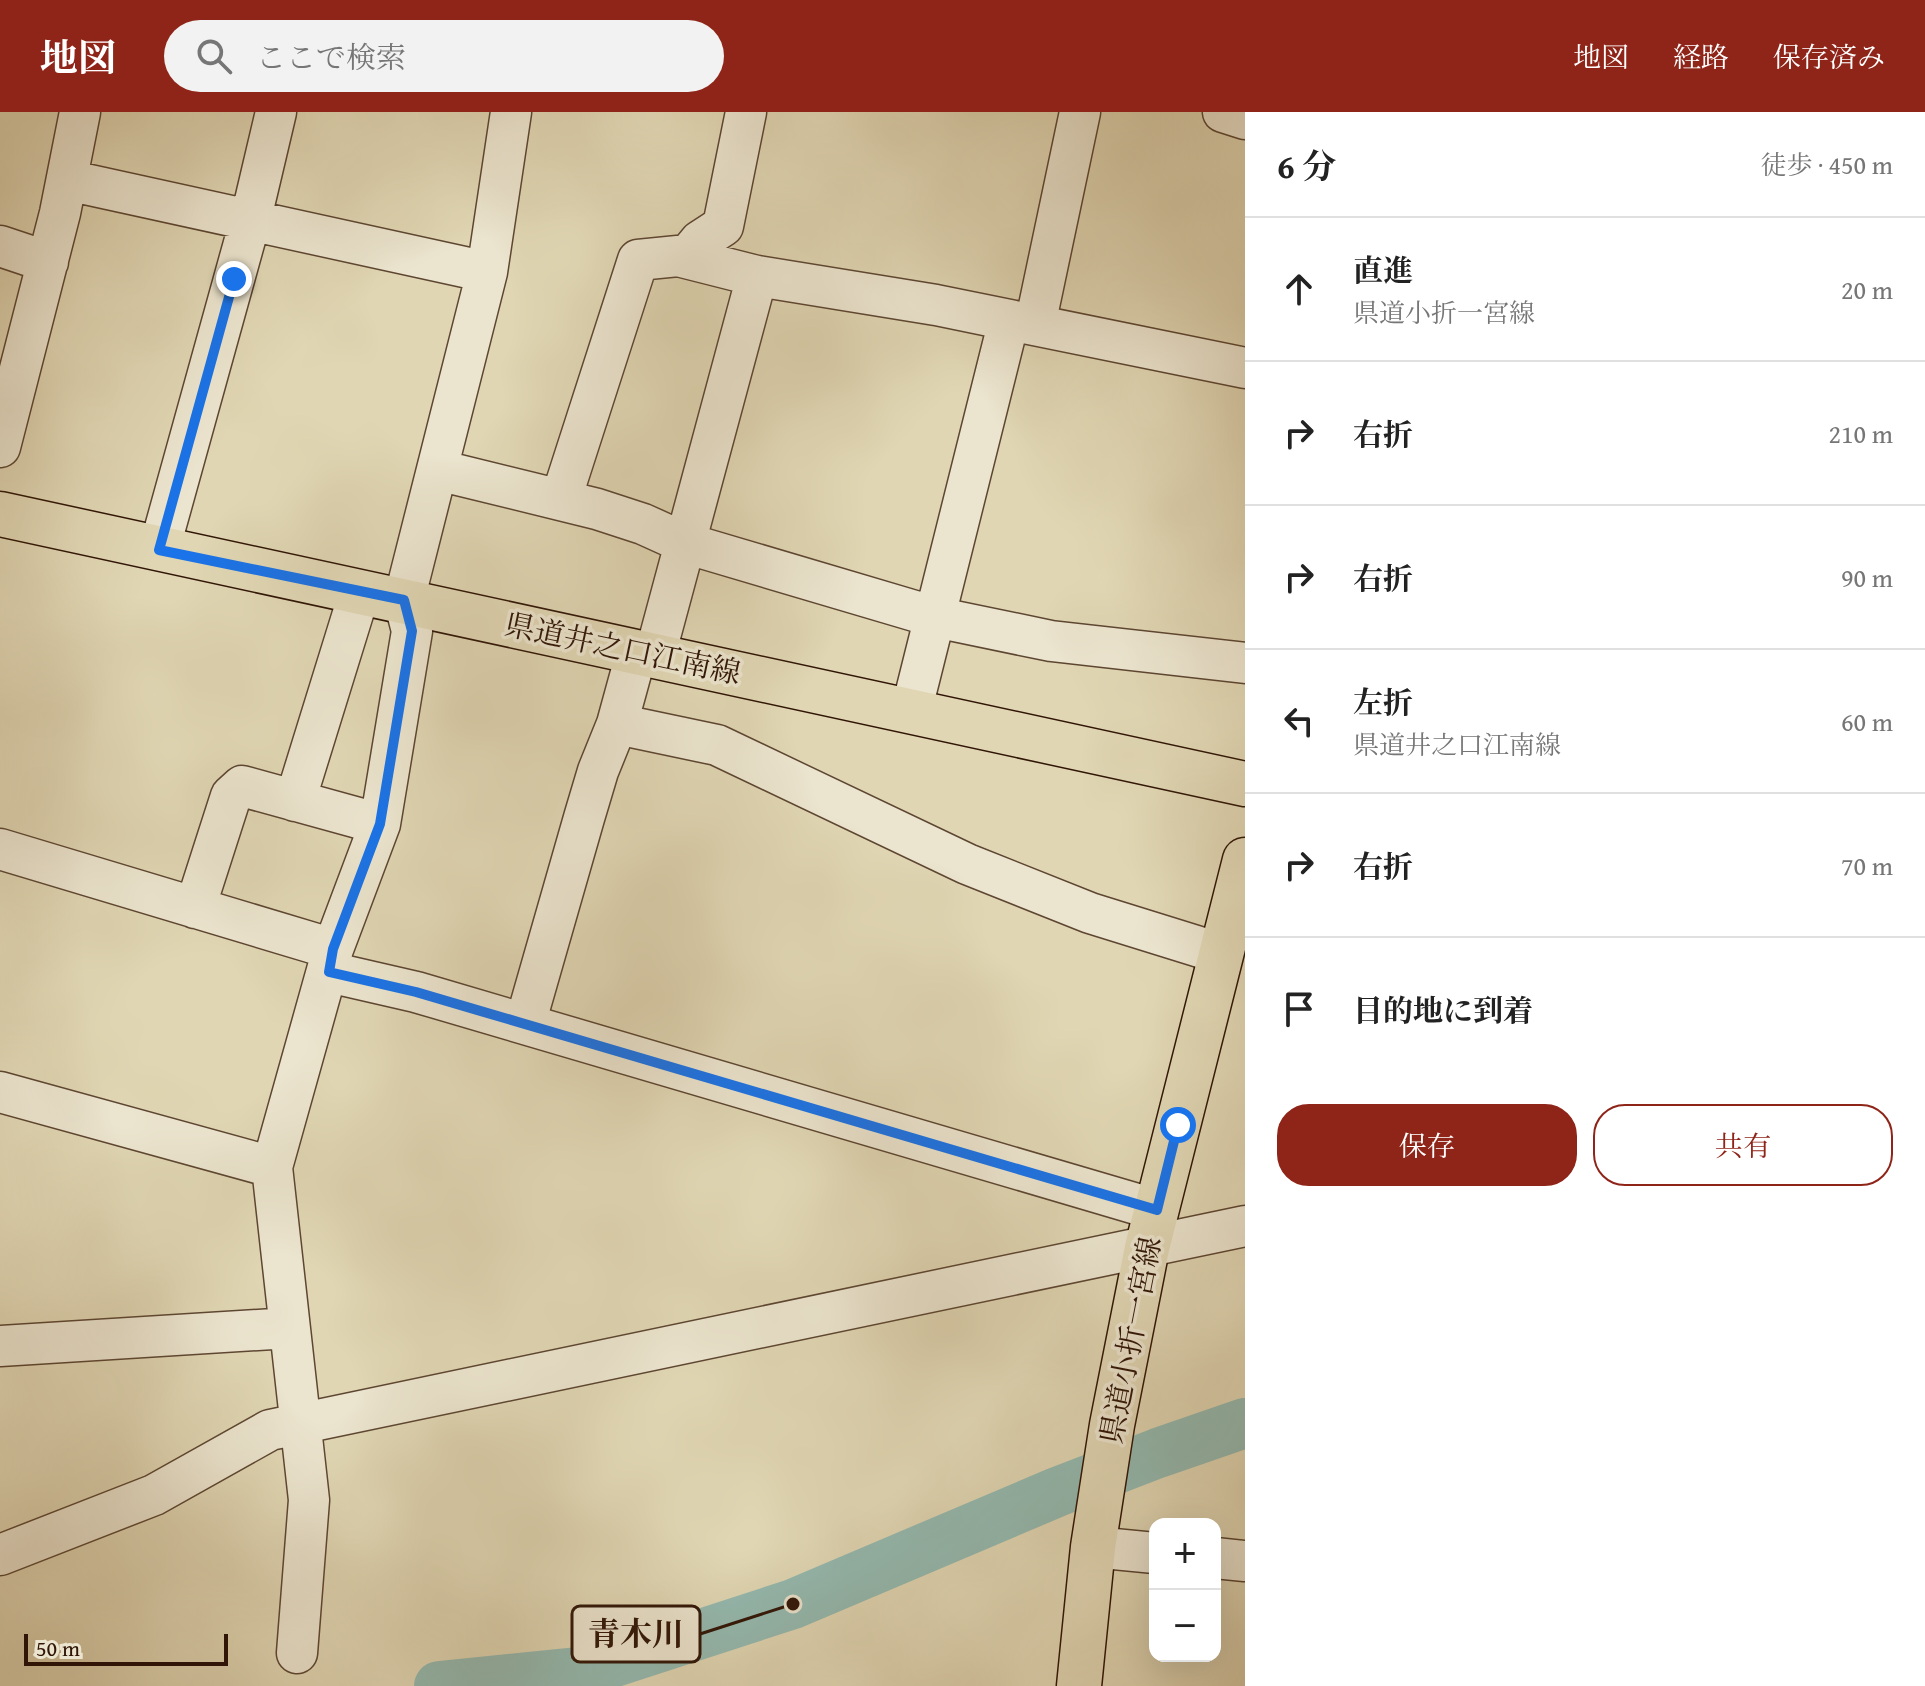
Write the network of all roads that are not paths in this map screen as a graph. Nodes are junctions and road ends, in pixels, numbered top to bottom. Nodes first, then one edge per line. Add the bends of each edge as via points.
1 (80, 112) edge
2 (276, 112) edge
3 (511, 112) edge
4 (746, 112) edge
5 (1080, 112) edge
6 (1223, 112) edge
7 (1245, 119) edge
8 (67, 180) junction
9 (251, 218) junction
10 (0, 246) edge
11 (686, 258) junction
12 (48, 262) junction
13 (487, 272) junction
14 (757, 276) junction
15 (1022, 322) junction
16 (1245, 368) edge
17 (0, 447) edge
18 (438, 470) junction
19 (561, 499) junction
20 (0, 514) edge
21 (685, 543) junction
22 (159, 550) junction
23 (360, 591) junction
24 (404, 600) junction
25 (935, 617) junction
26 (646, 653) junction
27 (1245, 663) edge
28 (911, 712) junction
29 (617, 724) junction
30 (1245, 784) edge
31 (295, 801) junction
32 (380, 824) junction
33 (0, 849) edge
34 (1245, 860) edge
35 (195, 908) junction
36 (1222, 954) junction
37 (331, 960) junction
38 (525, 1024) junction
39 (0, 1092) edge
40 (272, 1167) junction
41 (1245, 1226) edge
42 (1152, 1229) junction
43 (289, 1328) junction
44 (0, 1346) edge
45 (300, 1424) junction
46 (1095, 1534) junction
47 (1149, 1551) edge
48 (0, 1555) edge
49 (1221, 1559) edge
50 (1245, 1561) edge
51 (297, 1653) dead end
52 (1079, 1686) edge

1 - 8 street
2 - 9 street
3 - 13 street
4 - 11 street via 723,226
5 - 15 street
6 - 7 street
8 - 9 street
8 - 12 street
9 - 13 street
9 - 22 street
10 - 12 street
11 - 14 street
11 - 19 street via 638,260
12 - 17 street
13 - 18 street
14 - 15 street
14 - 21 street
15 - 16 street
15 - 25 street
18 - 19 street
18 - 24 street
19 - 21 street
20 - 22 main road, 県道井之口江南線
21 - 25 street
21 - 26 street
22 - 23 main road, 県道井之口江南線
23 - 24 main road, 県道井之口江南線
23 - 31 street
24 - 26 main road, 県道井之口江南線
24 - 32 street via 412,631
25 - 27 street via 1051,641
25 - 28 street
26 - 28 main road, 県道井之口江南線
26 - 29 street
28 - 30 main road, 県道井之口江南線
29 - 36 street via 717,745 967,864 1090,913
29 - 38 street via 598,771
31 - 32 street
31 - 35 street via 242,786 231,796
32 - 37 street
33 - 35 street
34 - 36 main road, 県道小折一宮線
35 - 37 street
36 - 42 main road, 県道小折一宮線
37 - 38 street
37 - 40 street
38 - 42 street
39 - 40 street
40 - 43 street
41 - 42 street
42 - 45 street
42 - 46 main road, 県道小折一宮線
43 - 44 street
43 - 45 street
45 - 48 street via 270,1430 154,1495
45 - 51 street via 309,1500
46 - 47 street
46 - 52 main road, 県道小折一宮線
49 - 50 street

